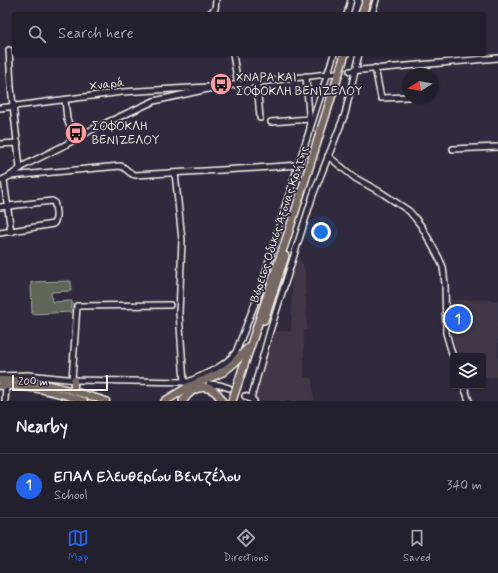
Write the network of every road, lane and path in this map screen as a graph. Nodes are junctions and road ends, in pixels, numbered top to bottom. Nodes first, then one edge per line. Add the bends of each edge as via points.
1 (216, 0) edge
2 (352, 0) edge
3 (362, 0) edge
4 (367, 0) edge
5 (376, 0) edge
6 (211, 12) edge
7 (348, 12) edge
8 (359, 12) edge
9 (363, 12) edge
10 (373, 12) edge
11 (9, 50) dead end
12 (233, 56) edge
13 (333, 56) edge
14 (344, 56) edge
15 (349, 56) edge
16 (358, 56) edge
17 (498, 58) edge
18 (375, 68) junction
19 (352, 71) junction
20 (336, 73) tunnel mouth
21 (328, 74) junction
22 (306, 76) junction
23 (257, 82) junction
24 (238, 84) junction
25 (217, 87) junction
26 (402, 97) edge
27 (65, 100) junction
28 (14, 107) junction
29 (0, 108) edge
30 (260, 118) dead end
31 (309, 119) junction
32 (271, 122) dead end
33 (310, 130) junction
34 (75, 140) junction
35 (18, 143) junction
36 (0, 144) edge
37 (498, 147) edge
38 (453, 149) dead end
39 (320, 159) tunnel mouth
40 (327, 159) junction
41 (299, 164) junction
42 (20, 168) junction
43 (175, 173) junction
44 (10, 176) junction
45 (2, 180) edge
46 (8, 206) junction
47 (0, 207) edge
48 (11, 232) junction
49 (0, 233) edge
50 (170, 305) dead end
51 (250, 346) junction
52 (452, 353) edge
53 (0, 376) edge
54 (0, 380) edge
55 (73, 380) junction
56 (188, 382) junction
57 (209, 384) dead end
58 (3, 386) edge
59 (229, 388) dead end
60 (465, 389) edge
61 (74, 391) junction
62 (182, 391) junction
63 (245, 396) dead end
64 (252, 400) edge
65 (5, 401) edge
66 (84, 401) edge
67 (106, 401) edge
68 (166, 401) edge
69 (174, 401) edge
70 (182, 401) edge
71 (222, 401) edge
72 (232, 401) edge
73 (237, 401) edge
74 (469, 401) edge

1 - 6 street
2 - 7 street
3 - 8 highway
4 - 9 highway
5 - 10 street
11 - 28 street
12 - 24 street
13 - 21 street
14 - 51 highway, Βόρειος Οδικός Άξονας Κρήτης
15 - 73 highway, Βόρειος Οδικός Άξονας Κρήτης
16 - 19 street
17 - 18 street
18 - 19 street
18 - 26 street via 381,98
19 - 40 street via 345,114
20 - 21 street, Χναρά
21 - 22 street, Χναρά
21 - 33 street
22 - 23 street, Χναρά
22 - 31 street
23 - 24 street, Χναρά
23 - 30 street
24 - 25 street, Χναρά
25 - 27 street, Χναρά via 122,92
25 - 34 street, Χναρά via 154,101
27 - 28 street, Χναρά
27 - 34 street via 67,119
28 - 29 street, Χναρά
28 - 35 street
31 - 32 street
31 - 33 street
33 - 41 street via 305,156
34 - 42 street, Χναρά
35 - 36 street
35 - 42 street
37 - 38 street
39 - 40 street
40 - 52 street via 408,211 422,228 443,267 446,333
40 - 64 street via 272,324
41 - 43 street
41 - 56 street via 261,288 236,352 217,368
42 - 44 street, Χναρά
43 - 44 street via 132,175 120,166
43 - 56 street via 182,240 179,313
44 - 45 street, Χναρά
45 - 46 street
46 - 47 street
46 - 48 street
46 - 48 street via 52,201 55,206 56,220 53,224
48 - 49 street
50 - 55 street via 77,306
51 - 62 highway via 224,372
51 - 72 highway, Βόρειος Οδικός Άξονας Κρήτης
53 - 55 street via 35,375
54 - 61 main road via 36,381
55 - 56 street
55 - 61 main road
57 - 59 street
58 - 65 street
58 - 66 main road via 46,390
60 - 74 street
61 - 67 main road
62 - 68 highway
62 - 69 highway
63 - 64 street
70 - 71 highway via 190,392 200,388 211,389

